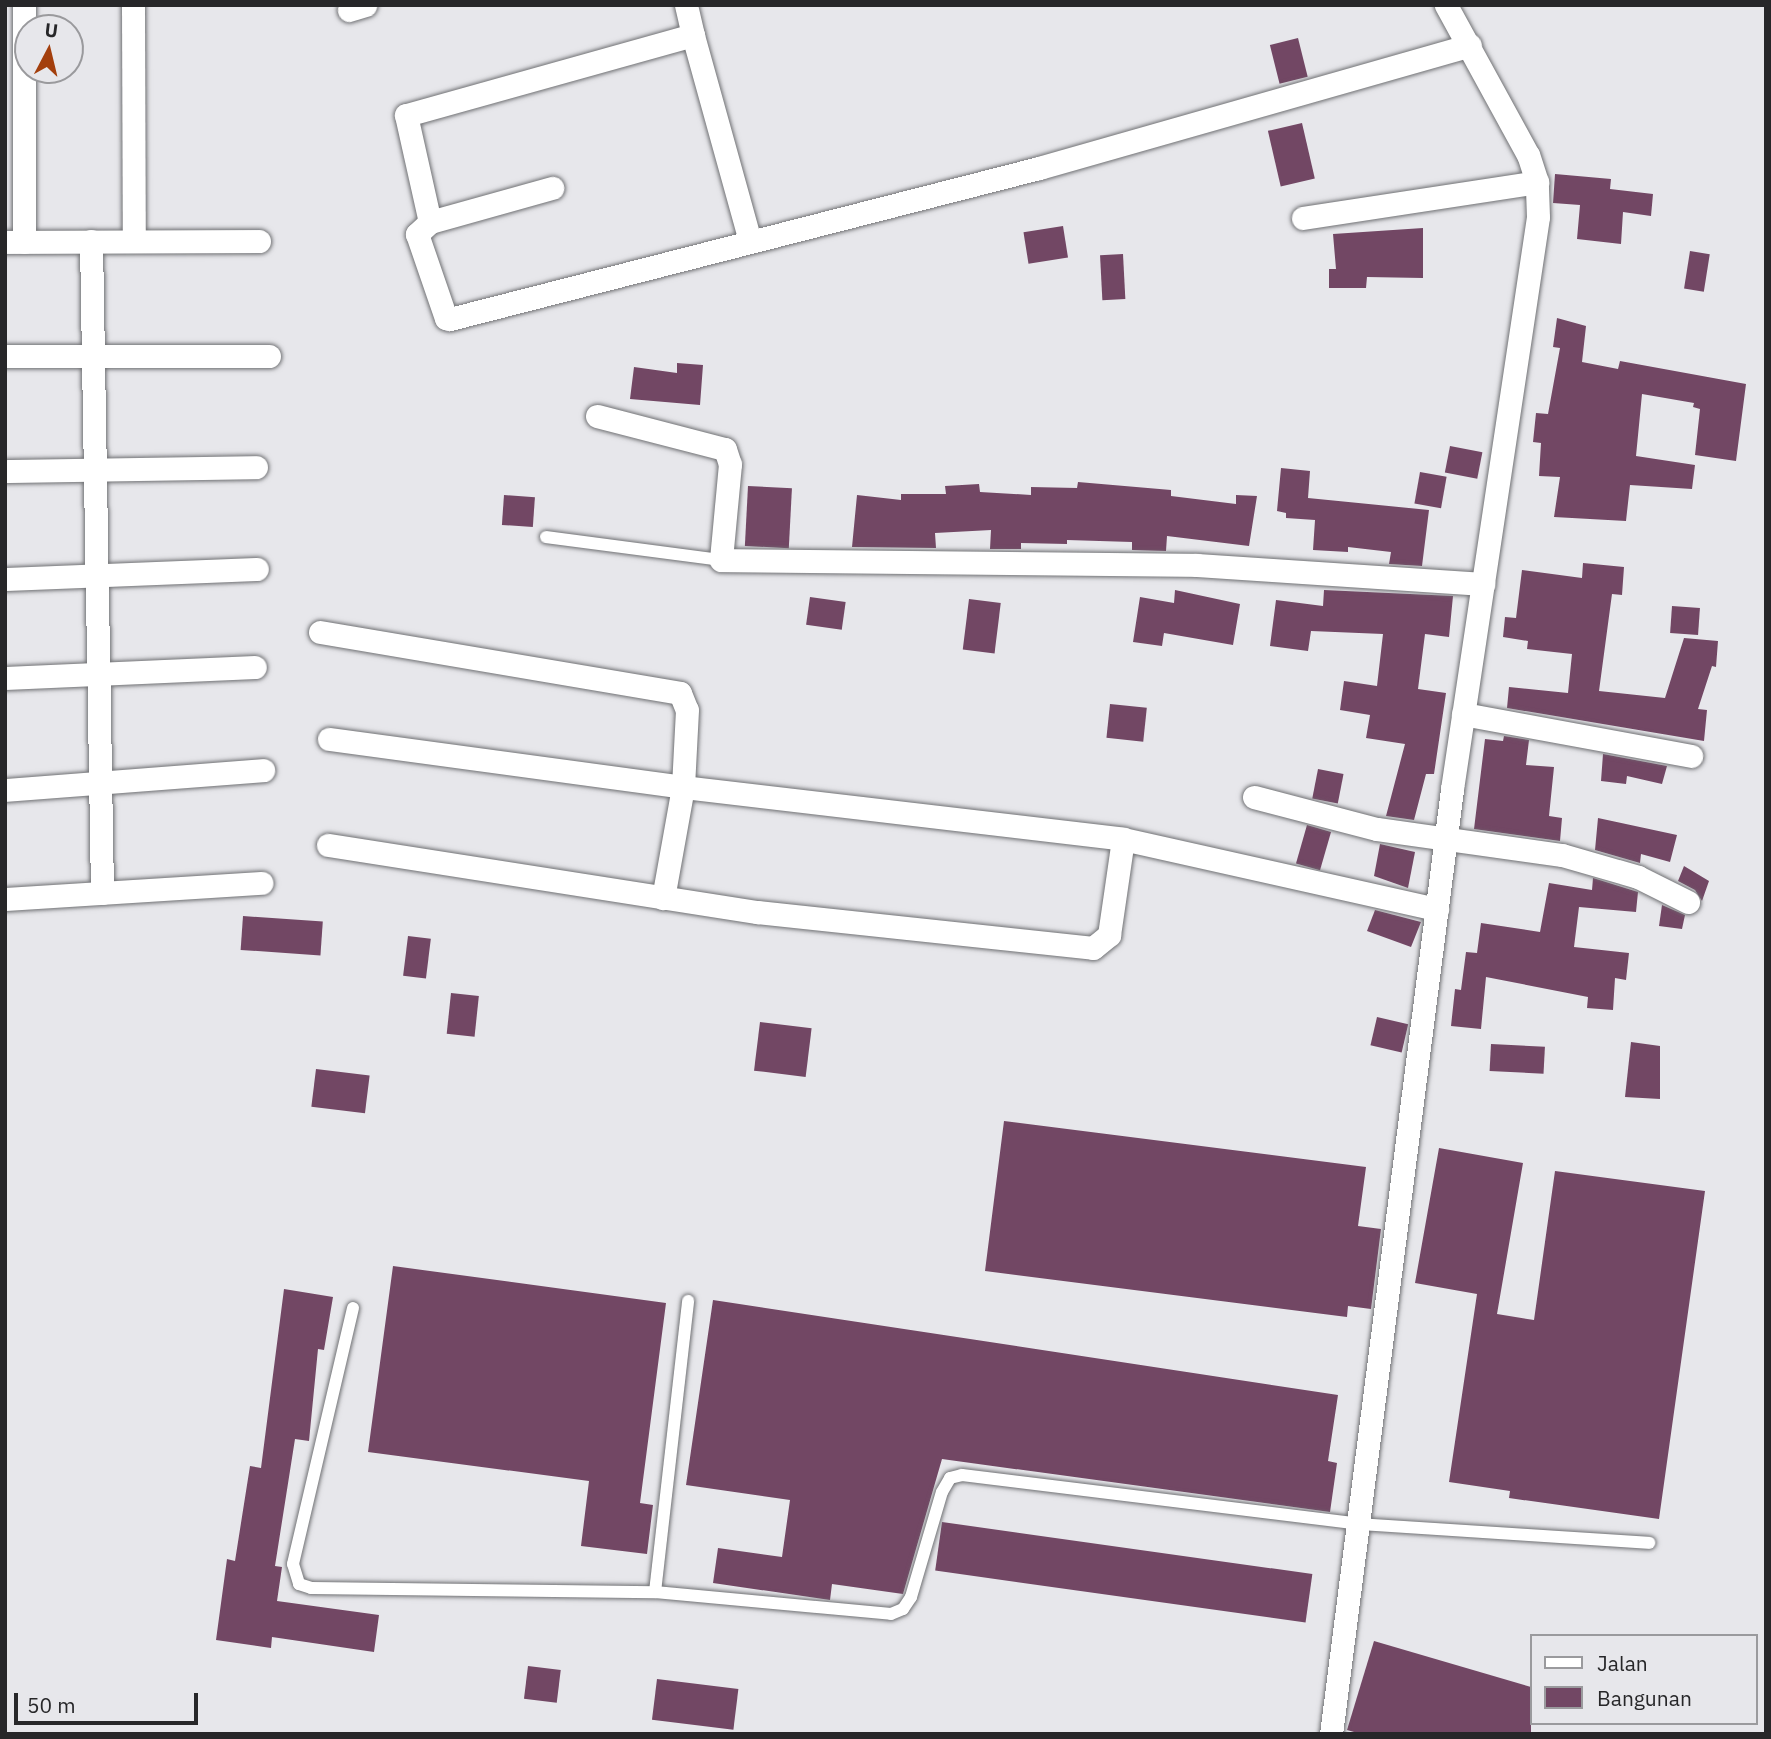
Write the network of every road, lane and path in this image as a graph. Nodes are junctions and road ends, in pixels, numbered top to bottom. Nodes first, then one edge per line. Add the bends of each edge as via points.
1 (24, 5) edge
2 (133, 5) edge
3 (686, 5) edge
4 (1446, 5) edge
5 (693, 35) junction
6 (1470, 45) junction
7 (1537, 182) junction
8 (552, 188) dead end
9 (1303, 218) dead end
10 (430, 222) junction
11 (259, 240) dead end
12 (92, 241) junction
13 (134, 241) junction
14 (750, 241) junction
15 (15, 242) edge
16 (93, 354) junction
17 (5, 356) edge
18 (269, 356) dead end
19 (597, 416) dead end
20 (256, 467) dead end
21 (95, 470) junction
22 (5, 471) edge
23 (546, 537) dead end
24 (721, 560) junction
25 (257, 569) dead end
26 (97, 575) junction
27 (5, 579) edge
28 (1483, 584) junction
29 (320, 632) dead end
30 (255, 667) dead end
31 (98, 674) junction
32 (5, 678) edge
33 (1463, 714) junction
34 (329, 739) dead end
35 (1690, 756) dead end
36 (263, 770) dead end
37 (101, 785) junction
38 (682, 788) junction
39 (5, 790) edge
40 (1254, 797) dead end
41 (1123, 839) junction
42 (1446, 839) junction
43 (328, 845) dead end
44 (262, 883) dead end
45 (102, 893) junction
46 (663, 898) junction
47 (5, 900) edge
48 (1688, 902) dead end
49 (1437, 909) junction
50 (688, 1301) dead end
51 (353, 1308) dead end
52 (1359, 1524) junction
53 (1649, 1543) dead end
54 (655, 1592) junction
55 (1331, 1734) edge

1 - 15 street
2 - 13 street
3 - 5 street
4 - 6 street
5 - 10 street via 406,114
5 - 14 street
6 - 7 street
6 - 14 street via 1039,168
7 - 9 street
7 - 28 street via 1538,217
8 - 10 street
10 - 14 street via 417,232 450,319
11 - 13 street
12 - 13 street
12 - 15 street
12 - 16 street
16 - 17 street
16 - 18 street
16 - 21 street
19 - 24 street via 724,449 730,464
20 - 21 street
21 - 22 street
21 - 26 street
23 - 24 lane
24 - 28 street via 1197,565
25 - 26 street
26 - 27 street
26 - 31 street
28 - 33 street
29 - 38 street via 671,688 686,700
30 - 31 street
31 - 32 street
31 - 37 street
33 - 35 street
33 - 42 street
34 - 38 street
36 - 37 street
37 - 39 street
37 - 45 street
38 - 41 street
38 - 46 street
40 - 42 street via 1377,829
41 - 46 street via 1109,935 1093,948
41 - 49 street
42 - 48 street via 1608,866
42 - 49 street
43 - 46 street
44 - 45 street
45 - 47 street
49 - 52 street
50 - 54 lane
51 - 54 lane via 293,1564 299,1584 311,1588
52 - 53 lane
52 - 54 lane via 962,1475 950,1478 942,1492 911,1597 903,1609 891,1614
52 - 55 street

